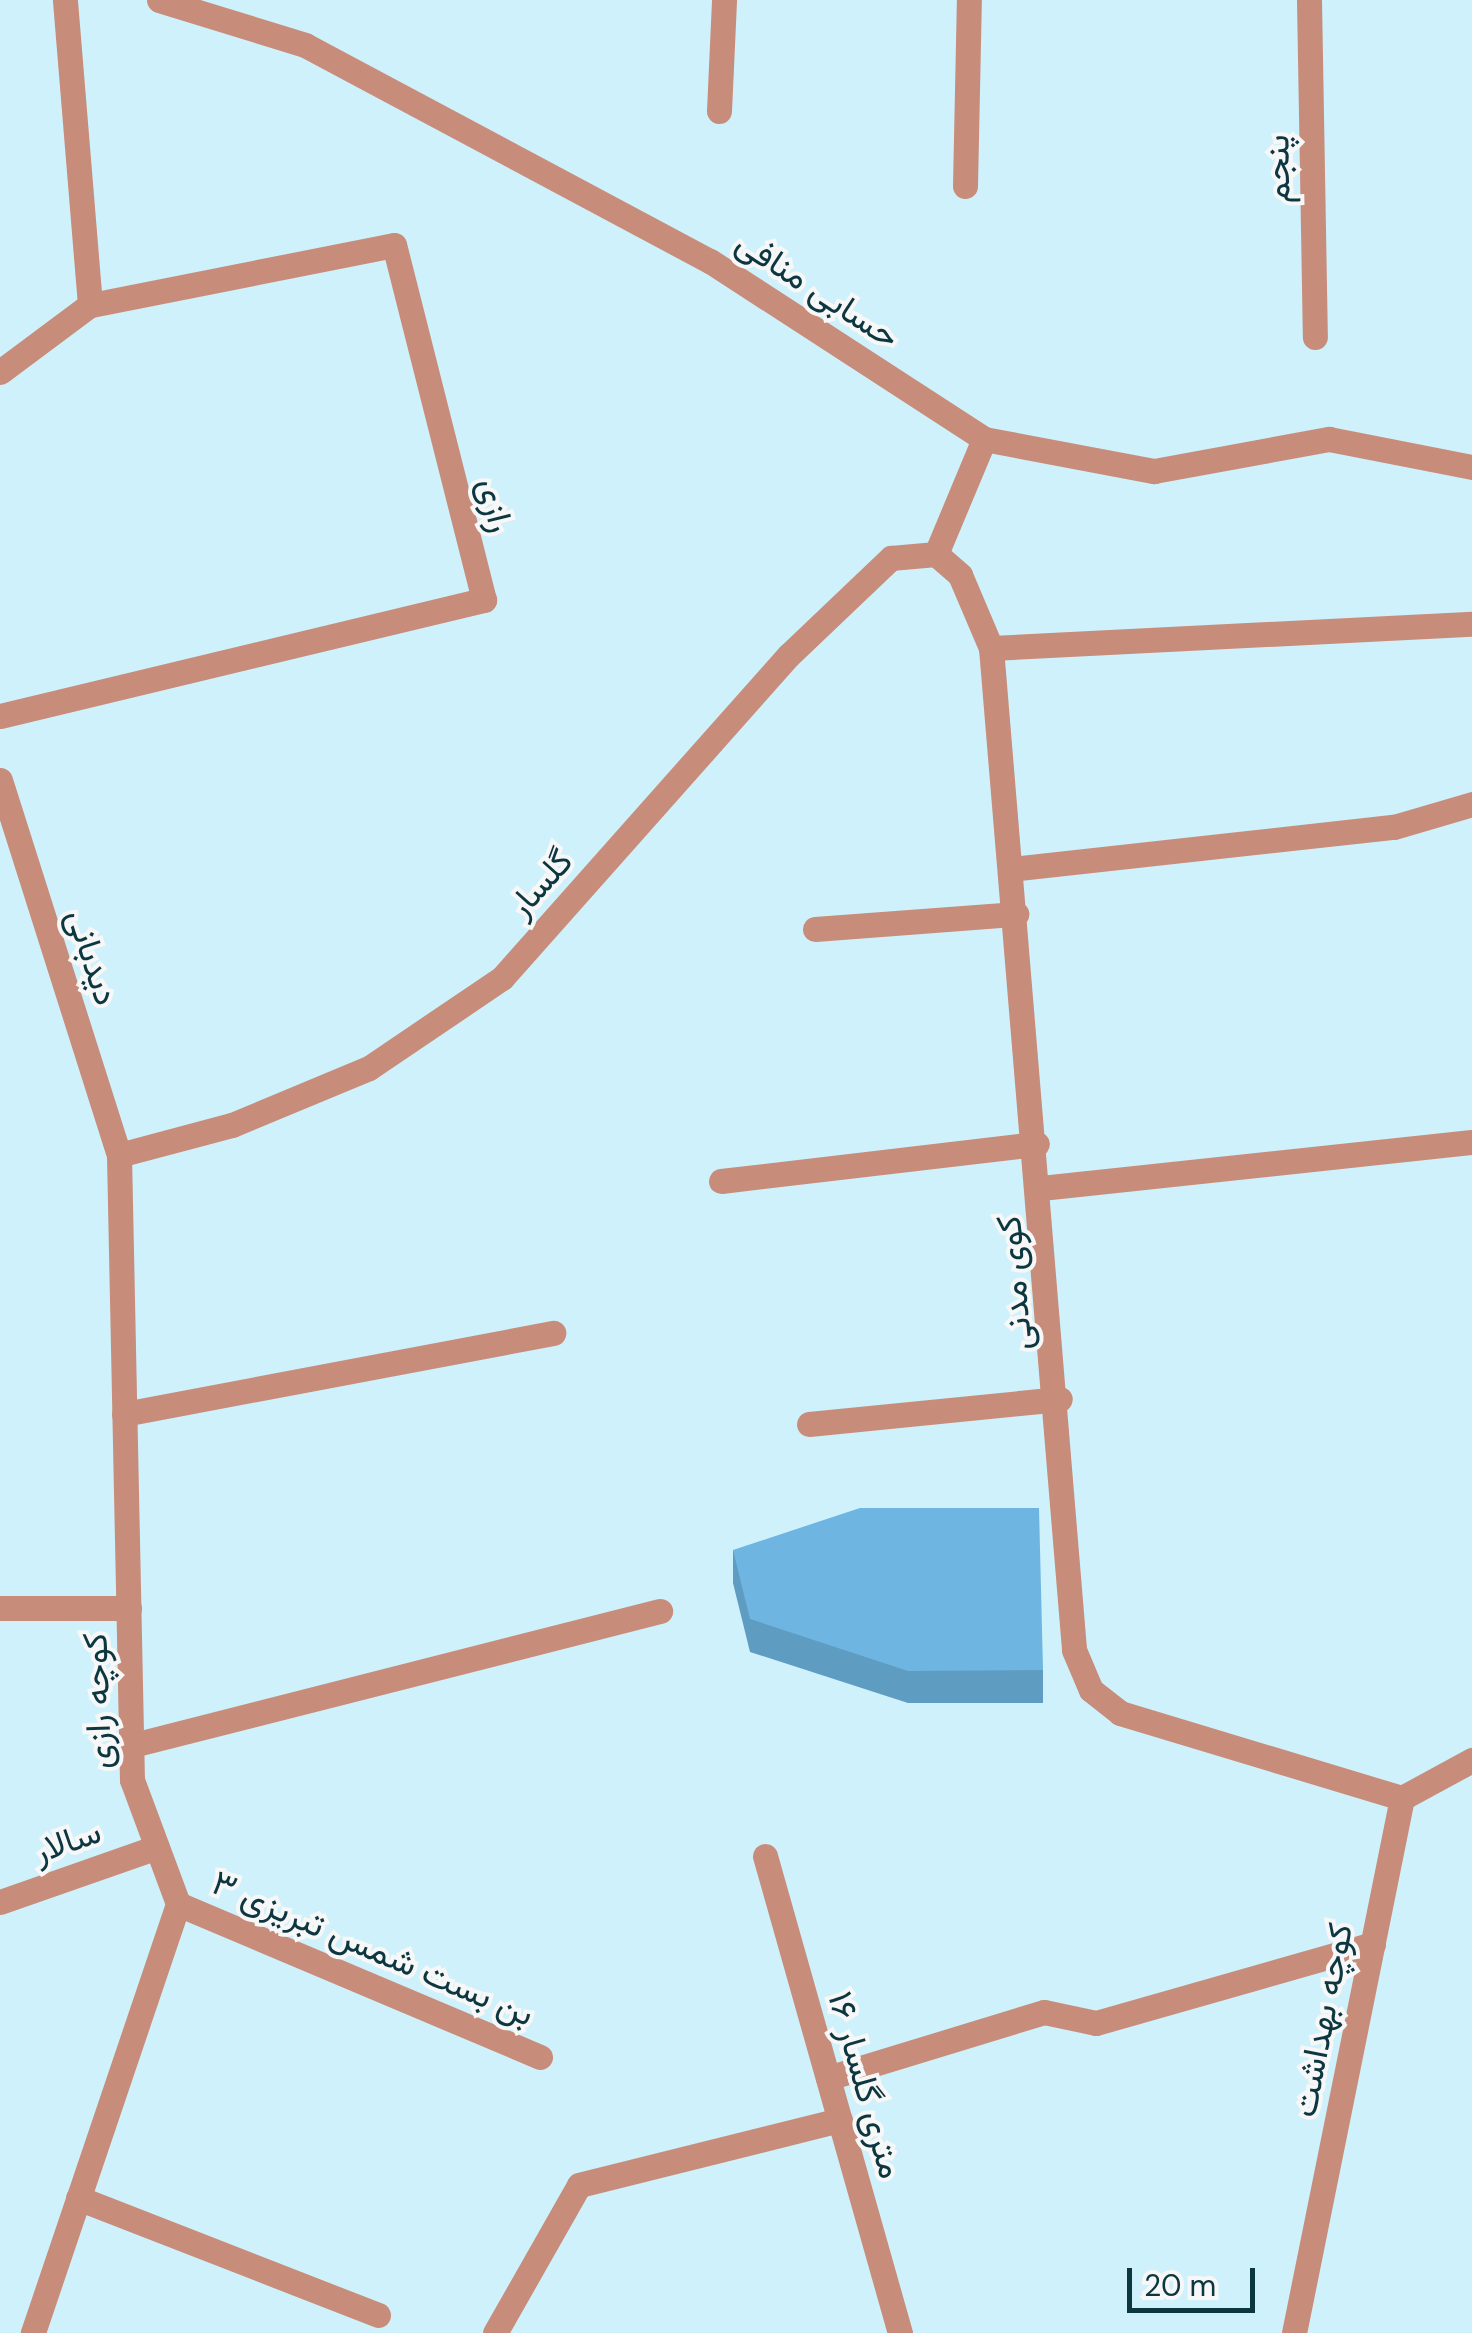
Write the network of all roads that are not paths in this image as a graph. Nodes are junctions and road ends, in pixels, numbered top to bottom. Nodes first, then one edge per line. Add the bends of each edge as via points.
1 (65, 0) edge
2 (159, 0) edge
3 (724, 0) edge
4 (969, 0) edge
5 (1309, 0) edge
6 (719, 111) dead end
7 (966, 186) dead end
8 (90, 305) junction
9 (1314, 337) dead end
10 (0, 372) edge
11 (984, 439) junction
12 (1472, 467) edge
13 (936, 554) junction
14 (1472, 624) edge
15 (991, 648) junction
16 (0, 716) edge
17 (0, 780) edge
18 (1472, 804) edge
19 (9, 838) edge
20 (1011, 869) junction
21 (1016, 914) junction
22 (815, 929) dead end
23 (1472, 1142) edge
24 (1037, 1144) junction
25 (118, 1155) junction
26 (721, 1181) dead end
27 (1040, 1188) junction
28 (553, 1333) dead end
29 (1060, 1399) junction
30 (124, 1414) junction
31 (809, 1424) dead end
32 (0, 1608) edge
33 (129, 1608) junction
34 (660, 1611) dead end
35 (132, 1745) junction
36 (1472, 1760) edge
37 (1402, 1798) junction
38 (157, 1847) junction
39 (766, 1856) dead end
40 (0, 1902) edge
41 (178, 1904) junction
42 (1372, 1944) junction
43 (540, 2057) dead end
44 (828, 2078) junction
45 (840, 2120) junction
46 (78, 2198) junction
47 (378, 2314) dead end
48 (33, 2333) edge
49 (495, 2333) edge
50 (900, 2333) edge
51 (1294, 2333) edge

1 - 8 street
2 - 11 street, حسابی منافی via 305,45 710,260
3 - 6 street
4 - 7 street
5 - 9 street, پنجم
8 - 10 street
8 - 16 street, رازی via 394,245 484,600
11 - 12 street, حسابی منافی via 1154,472 1329,439
11 - 13 street
13 - 15 street, کوی مدنی via 960,574
13 - 25 street, گلسار via 890,558 789,655 502,978 369,1068 232,1125
14 - 15 street
15 - 20 street, کوی مدنی
17 - 19 street, دیدبانی
18 - 20 street via 1394,827
19 - 25 street, دیدبانی
20 - 21 street, کوی مدنی
21 - 22 street
21 - 24 street, کوی مدنی
23 - 27 street
24 - 26 street
24 - 27 street, کوی مدنی
25 - 30 street, کوچه رازی
27 - 29 street, کوی مدنی
28 - 30 street
29 - 31 street
29 - 37 street, کوی مدنی via 1074,1650 1091,1690 1120,1713
30 - 33 street, کوچه رازی
32 - 33 street
33 - 35 street, کوچه رازی
34 - 35 street
35 - 38 street, کوچه رازی via 132,1780
36 - 37 street
37 - 42 street, کوچه بهداشت
38 - 40 street, سالار
38 - 41 street, کوچه رازی
39 - 44 street, ۱۶ متری گلسار
41 - 43 street, بن بست شمس تبریزی ۳
41 - 46 street
42 - 44 street via 1096,2023 1044,2012
42 - 51 street, کوچه بهداشت
44 - 45 street, ۱۶ متری گلسار
45 - 49 street via 579,2185
45 - 50 street, ۱۶ متری گلسار
46 - 47 street
46 - 48 street

